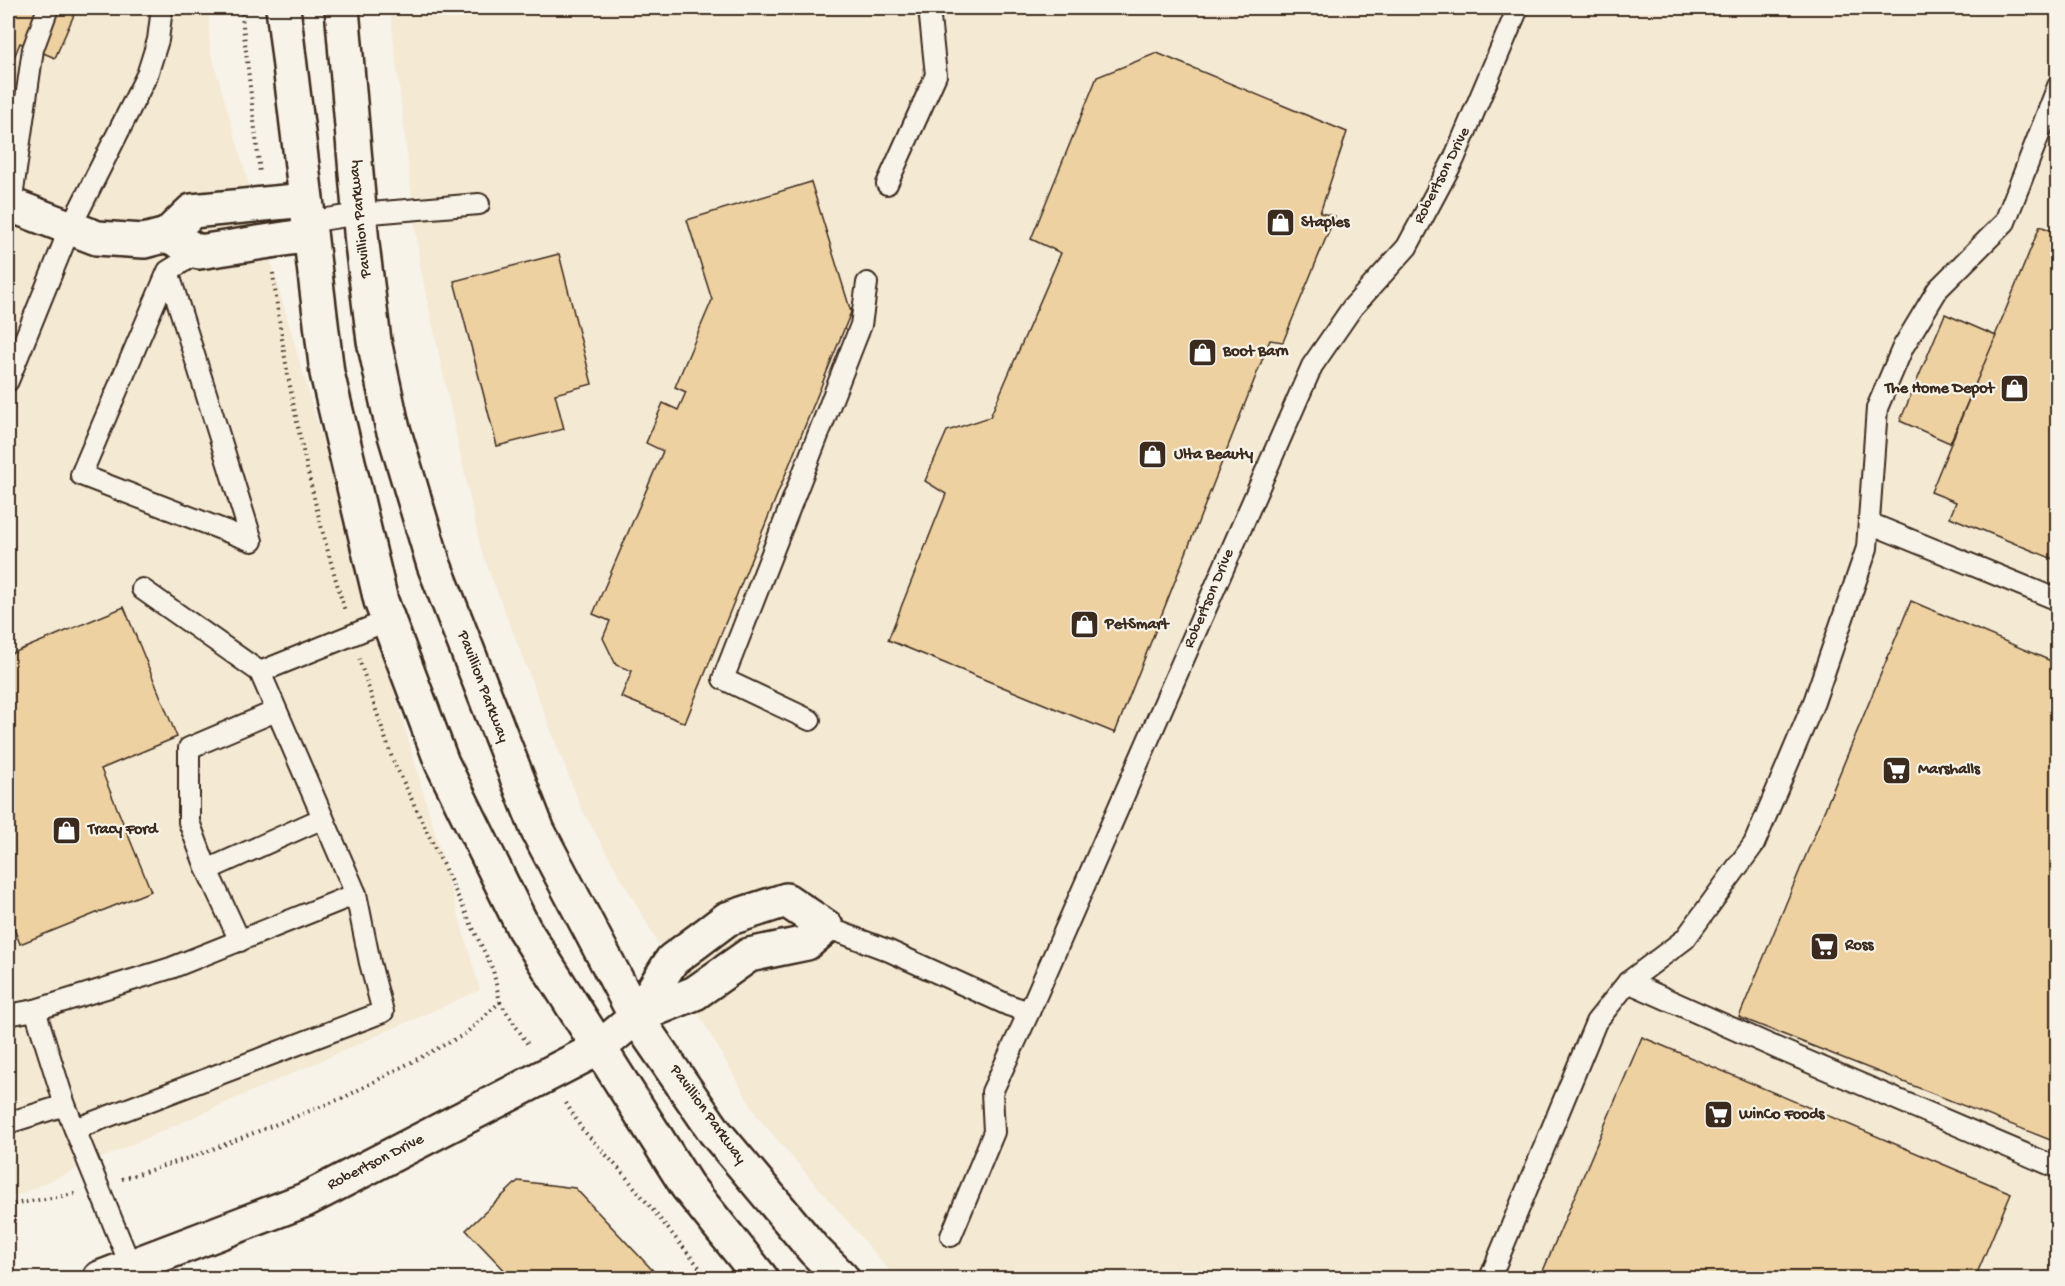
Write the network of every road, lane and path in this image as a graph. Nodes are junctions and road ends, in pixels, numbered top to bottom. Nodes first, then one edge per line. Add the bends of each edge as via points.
1 (48, 8) edge
2 (162, 8) edge
3 (283, 8) edge
4 (342, 8) edge
5 (929, 8) edge
6 (1518, 8) edge
7 (2058, 86) edge
8 (887, 184) dead end
9 (9, 204) edge
10 (479, 204) dead end
11 (359, 214) junction
12 (308, 219) junction
13 (70, 228) junction
14 (167, 235) junction
15 (199, 252) junction
16 (168, 271) junction
17 (867, 283) dead end
18 (8, 381) edge
19 (1869, 522) junction
20 (142, 589) dead end
21 (2058, 600) edge
22 (389, 620) junction
23 (260, 672) junction
24 (276, 711) junction
25 (810, 720) dead end
26 (323, 818) junction
27 (207, 870) junction
28 (356, 894) junction
29 (826, 927) junction
30 (240, 941) junction
31 (1628, 982) junction
32 (500, 1002) dead end
33 (35, 1010) junction
34 (1029, 1012) junction
35 (8, 1015) edge
36 (636, 1017) junction
37 (599, 1048) junction
38 (547, 1074) junction
39 (64, 1105) junction
40 (8, 1122) edge
41 (75, 1129) junction
42 (2058, 1168) edge
43 (951, 1236) dead end
44 (114, 1274) edge
45 (708, 1278) edge
46 (761, 1278) edge
47 (842, 1278) edge
48 (1490, 1278) edge

1 - 9 lane via 33,49
2 - 13 lane via 158,40 147,75
3 - 12 main road
4 - 11 main road, Pavillion Parkway
5 - 8 lane via 936,75
6 - 34 lane, Robertson Drive via 1454,159 1407,247 1352,308 1312,366
7 - 19 lane via 2005,222 1938,289 1903,347 1877,408
9 - 13 main road
10 - 11 lane
11 - 12 lane
11 - 36 main road, Pavillion Parkway via 374,341 392,425 434,565 538,831
12 - 14 main road via 192,211
12 - 15 main road
12 - 22 main road via 327,373 381,601
13 - 14 main road via 97,238 144,241
13 - 18 lane
14 - 15 main road
15 - 16 lane
16 - 16 lane via 81,475 252,541 246,518
17 - 25 lane via 861,325 723,679
19 - 21 lane
19 - 31 lane via 1867,548 1814,702 1754,844 1685,939
20 - 23 lane
22 - 23 lane
22 - 37 main road via 442,763 524,929
23 - 24 lane
24 - 26 lane
24 - 27 lane via 189,748 189,822
26 - 27 lane
26 - 28 lane
27 - 30 lane
28 - 30 lane
28 - 41 lane via 383,1012
29 - 34 lane, Robertson Drive
29 - 36 main road, Robertson Drive via 807,943 749,955 694,993
29 - 36 main road, Robertson Drive via 786,900 727,919 672,960
30 - 33 lane via 171,968
31 - 42 lane
31 - 48 lane via 1596,1022
32 - 38 path
33 - 35 lane
33 - 39 lane
34 - 43 lane via 992,1092 994,1132
36 - 37 main road, Robertson Drive
36 - 47 main road, Pavillion Parkway via 715,1132
37 - 38 main road, Robertson Drive
37 - 46 main road via 687,1186
38 - 44 main road, Robertson Drive via 305,1200
38 - 45 path via 582,1129
39 - 40 lane
39 - 41 lane
41 - 44 lane

